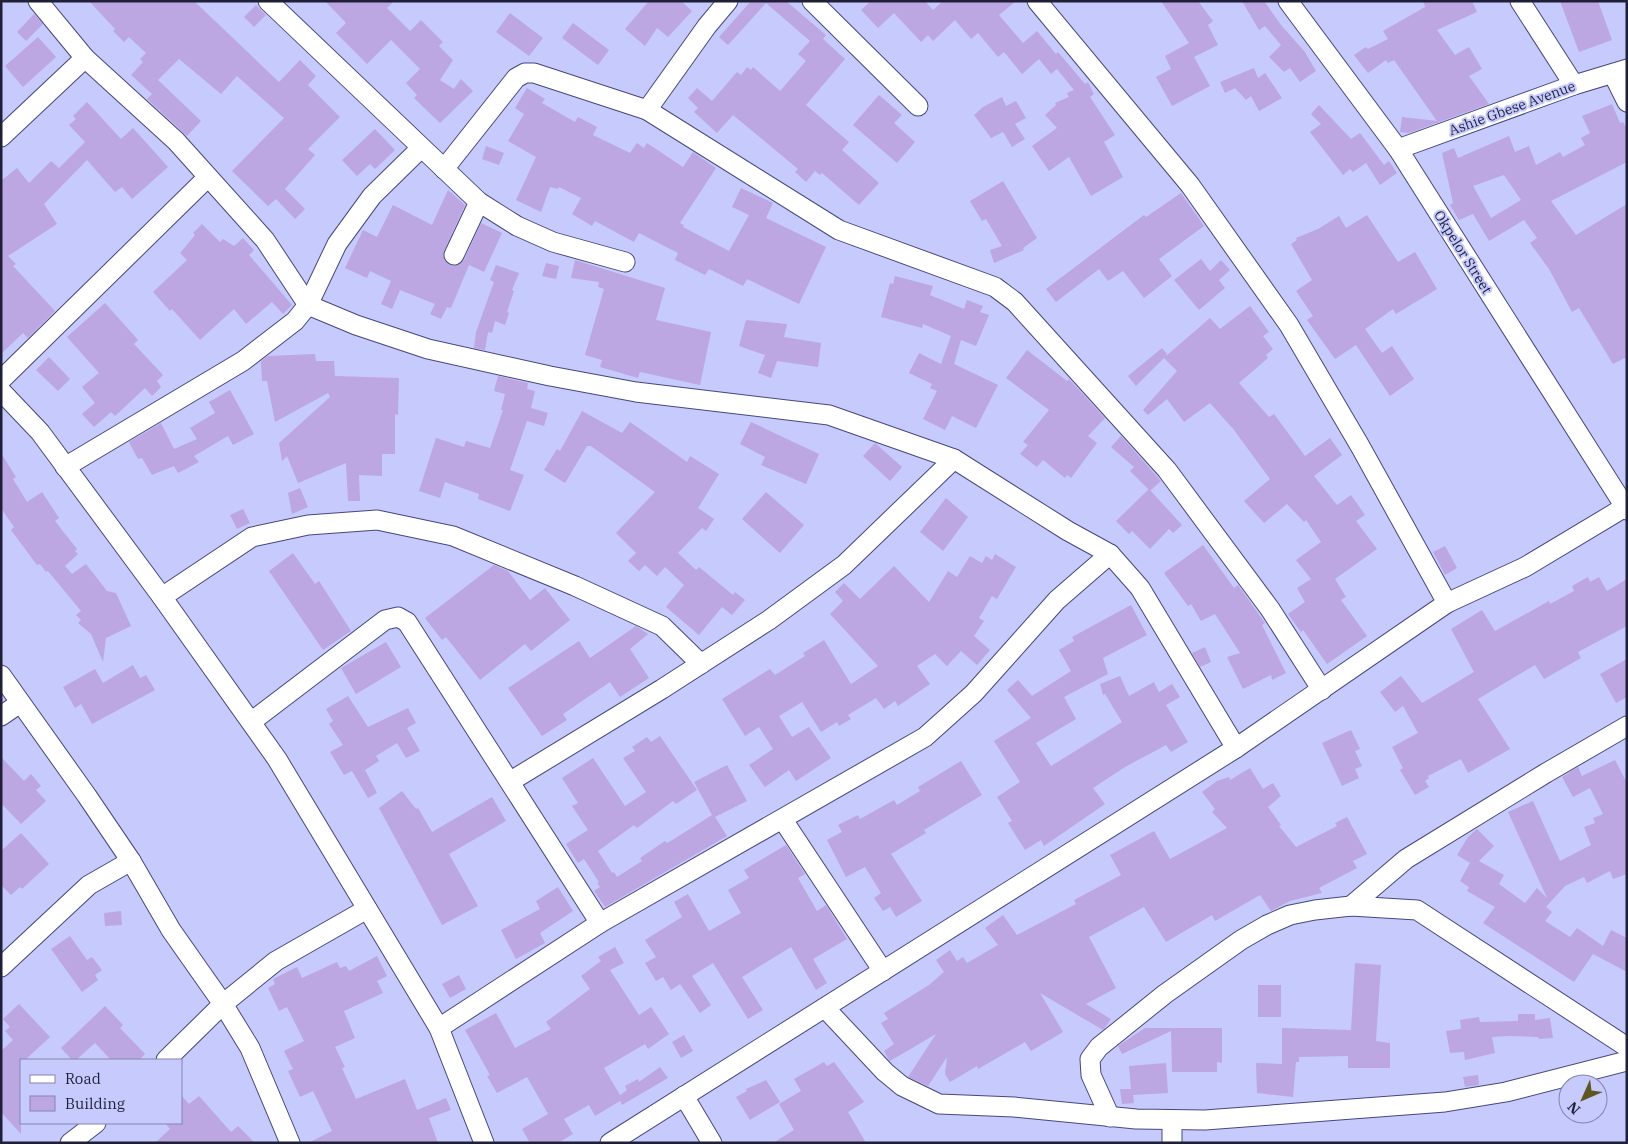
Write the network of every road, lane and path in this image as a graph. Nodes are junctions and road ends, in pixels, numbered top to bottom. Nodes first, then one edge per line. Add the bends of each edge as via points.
1 (38, 1) edge
2 (268, 1) edge
3 (728, 1) edge
4 (812, 1) edge
5 (1037, 1) edge
6 (1288, 1) edge
7 (1520, 1) edge
8 (85, 58) junction
9 (1620, 72) edge
10 (1574, 85) junction
11 (1627, 102) edge
12 (918, 106) dead end
13 (647, 110) junction
14 (1, 137) edge
15 (421, 148) junction
16 (1398, 149) junction
17 (444, 169) junction
18 (208, 178) junction
19 (479, 202) junction
20 (454, 255) dead end
21 (625, 262) dead end
22 (308, 305) junction
23 (1, 380) edge
24 (1, 391) edge
25 (954, 459) junction
26 (66, 467) junction
27 (1626, 509) edge
28 (1110, 554) junction
29 (162, 597) junction
30 (1447, 603) junction
31 (701, 664) junction
32 (1, 676) edge
33 (1322, 690) junction
34 (20, 703) junction
35 (1, 716) edge
36 (250, 722) junction
37 (1627, 726) edge
38 (1236, 748) junction
39 (511, 781) junction
40 (783, 820) junction
41 (131, 862) junction
42 (1351, 906) junction
43 (367, 908) junction
44 (600, 924) junction
45 (1, 967) edge
46 (882, 971) junction
47 (223, 1004) junction
48 (825, 1008) junction
49 (439, 1028) junction
50 (1627, 1047) edge
51 (167, 1059) edge
52 (1627, 1061) edge
53 (684, 1096) junction
54 (1110, 1117) junction
55 (1172, 1121) junction
56 (95, 1124) edge
57 (70, 1143) edge
58 (290, 1143) edge
59 (484, 1143) edge
60 (610, 1143) edge
61 (712, 1143) edge
62 (1172, 1143) edge

1 - 8 street
2 - 15 street
3 - 13 street
4 - 12 street
5 - 30 street via 1190,185 1289,324
6 - 16 street, Okpelor Street
7 - 10 street
8 - 14 street
8 - 18 street via 176,141
9 - 10 street, Ashie Gbese Avenue
9 - 11 street
10 - 16 street, Ashie Gbese Avenue
13 - 17 street via 534,73 525,73 516,78
13 - 33 street via 839,230 995,286 1015,302 1167,470 1270,609
15 - 17 street
15 - 22 street via 372,196 336,244
16 - 27 street, Okpelor Street
17 - 19 street
18 - 22 street via 265,240
18 - 23 street
19 - 20 street
19 - 21 street via 517,226 553,242
22 - 25 street via 356,325 428,348 636,392 829,415
22 - 26 street via 280,334 243,361
24 - 26 street via 40,432
25 - 28 street
25 - 31 street via 844,565 769,620
26 - 29 street
27 - 30 street via 1524,567
28 - 38 street via 1140,588
28 - 40 street via 1057,600 974,693 925,736
29 - 31 street via 252,537 308,525 377,520 453,536 575,586 662,626
29 - 36 street
30 - 33 street
31 - 39 street
32 - 34 street
33 - 38 street
34 - 35 street
34 - 41 street
36 - 39 street via 385,620 398,617 407,622
36 - 43 street via 277,759
37 - 42 street via 1406,859
38 - 46 street
39 - 44 street
40 - 44 street
40 - 46 street
41 - 45 street via 89,885
41 - 47 street via 171,930
42 - 50 street via 1417,910
42 - 54 street via 1290,915 1267,925 1165,994 1099,1047 1090,1060 1091,1074
43 - 47 street via 276,961
43 - 49 street
44 - 49 street
46 - 48 street
47 - 51 street
47 - 58 street via 250,1048
48 - 53 street
48 - 54 street via 885,1072 902,1086 939,1104 1014,1107
49 - 59 street
52 - 55 street via 1506,1092 1445,1102
53 - 60 street
53 - 61 street
54 - 55 street
55 - 62 street
56 - 57 street

